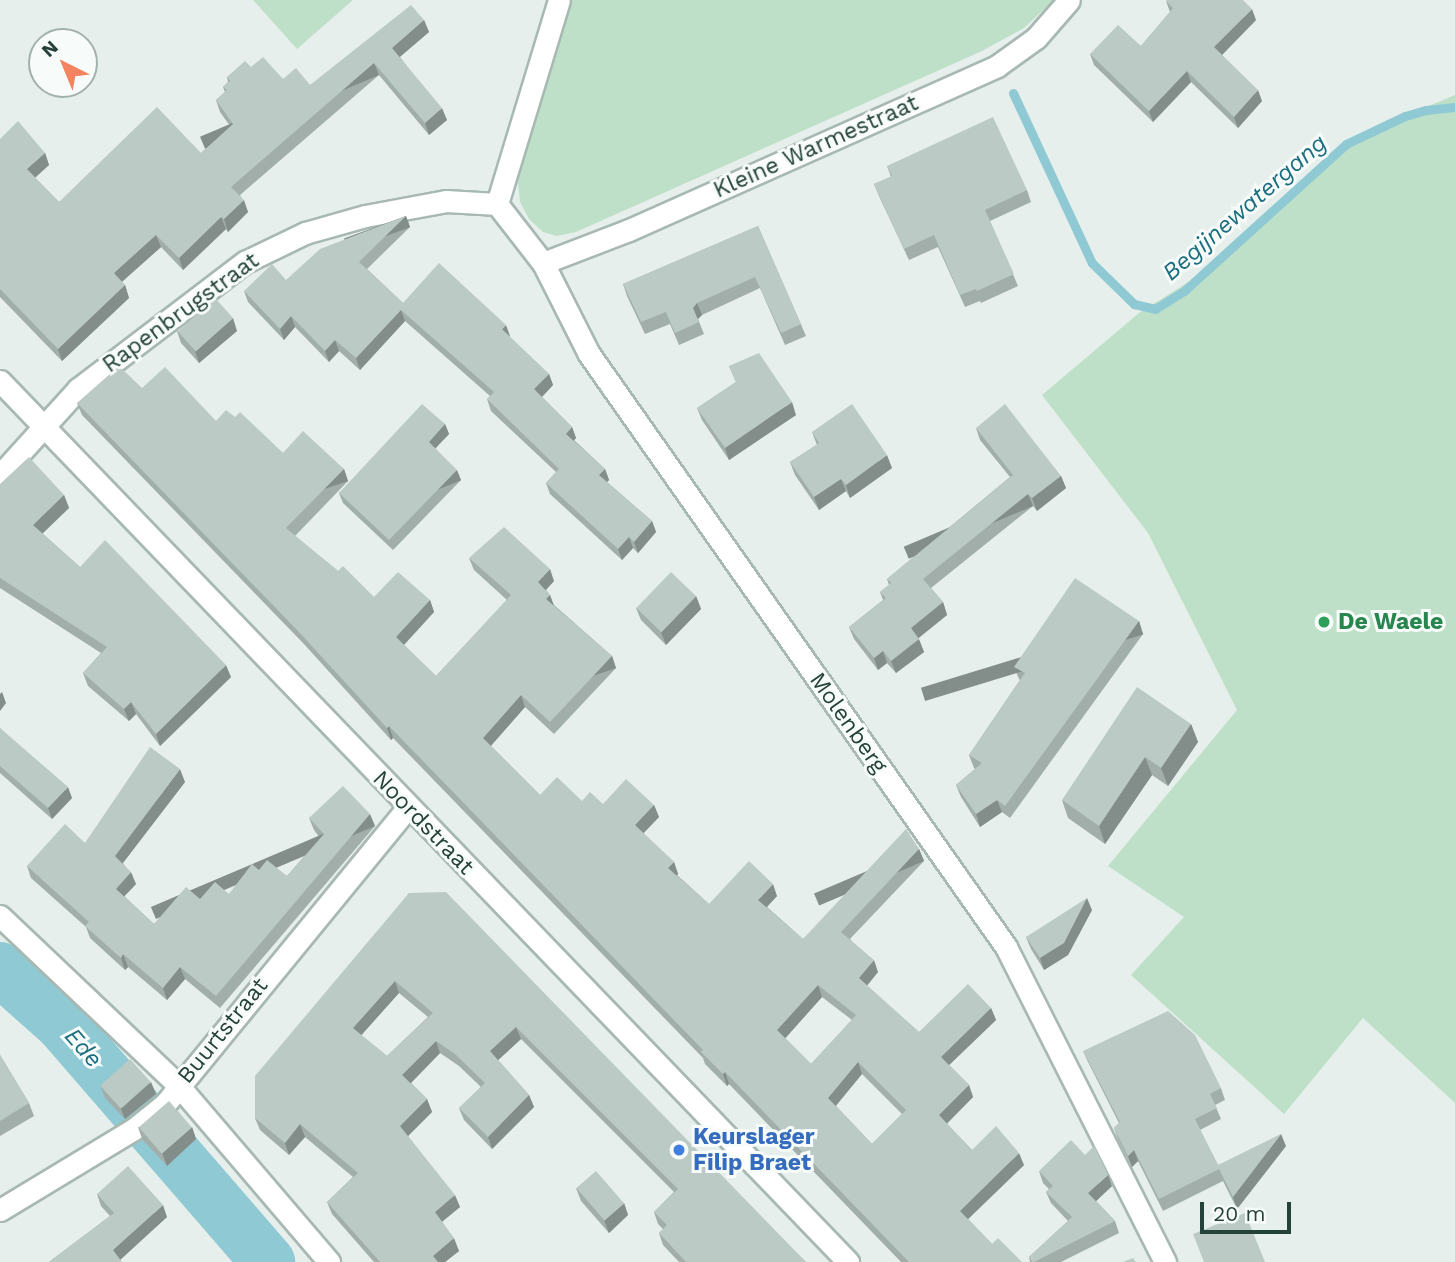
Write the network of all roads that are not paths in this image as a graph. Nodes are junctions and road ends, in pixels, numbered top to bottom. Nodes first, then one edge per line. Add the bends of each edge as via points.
1 (559, 0) edge
2 (1069, 0) edge
3 (497, 204) junction
4 (542, 262) junction
5 (0, 381) edge
6 (45, 428) junction
7 (0, 475) edge
8 (408, 807) junction
9 (0, 916) edge
10 (178, 1084) junction
11 (0, 1210) edge
12 (329, 1262) edge
13 (848, 1262) edge
14 (1164, 1262) edge

1 - 3 street
2 - 4 street, Kleine Warmestraat via 1036,38 997,66 629,230
3 - 4 street, Molenberg
3 - 6 street, Rapenbrugstraat via 446,201 365,215 305,233 245,262 78,389
4 - 14 street, Molenberg via 589,354 1006,947
5 - 6 street, Noordstraat
6 - 7 street, Rapenbrugstraat
6 - 8 street, Noordstraat
8 - 10 street, Buurtstraat
8 - 13 street, Noordstraat
9 - 10 street
10 - 11 street, Buurtstraat via 165,1104 134,1129
10 - 12 street

